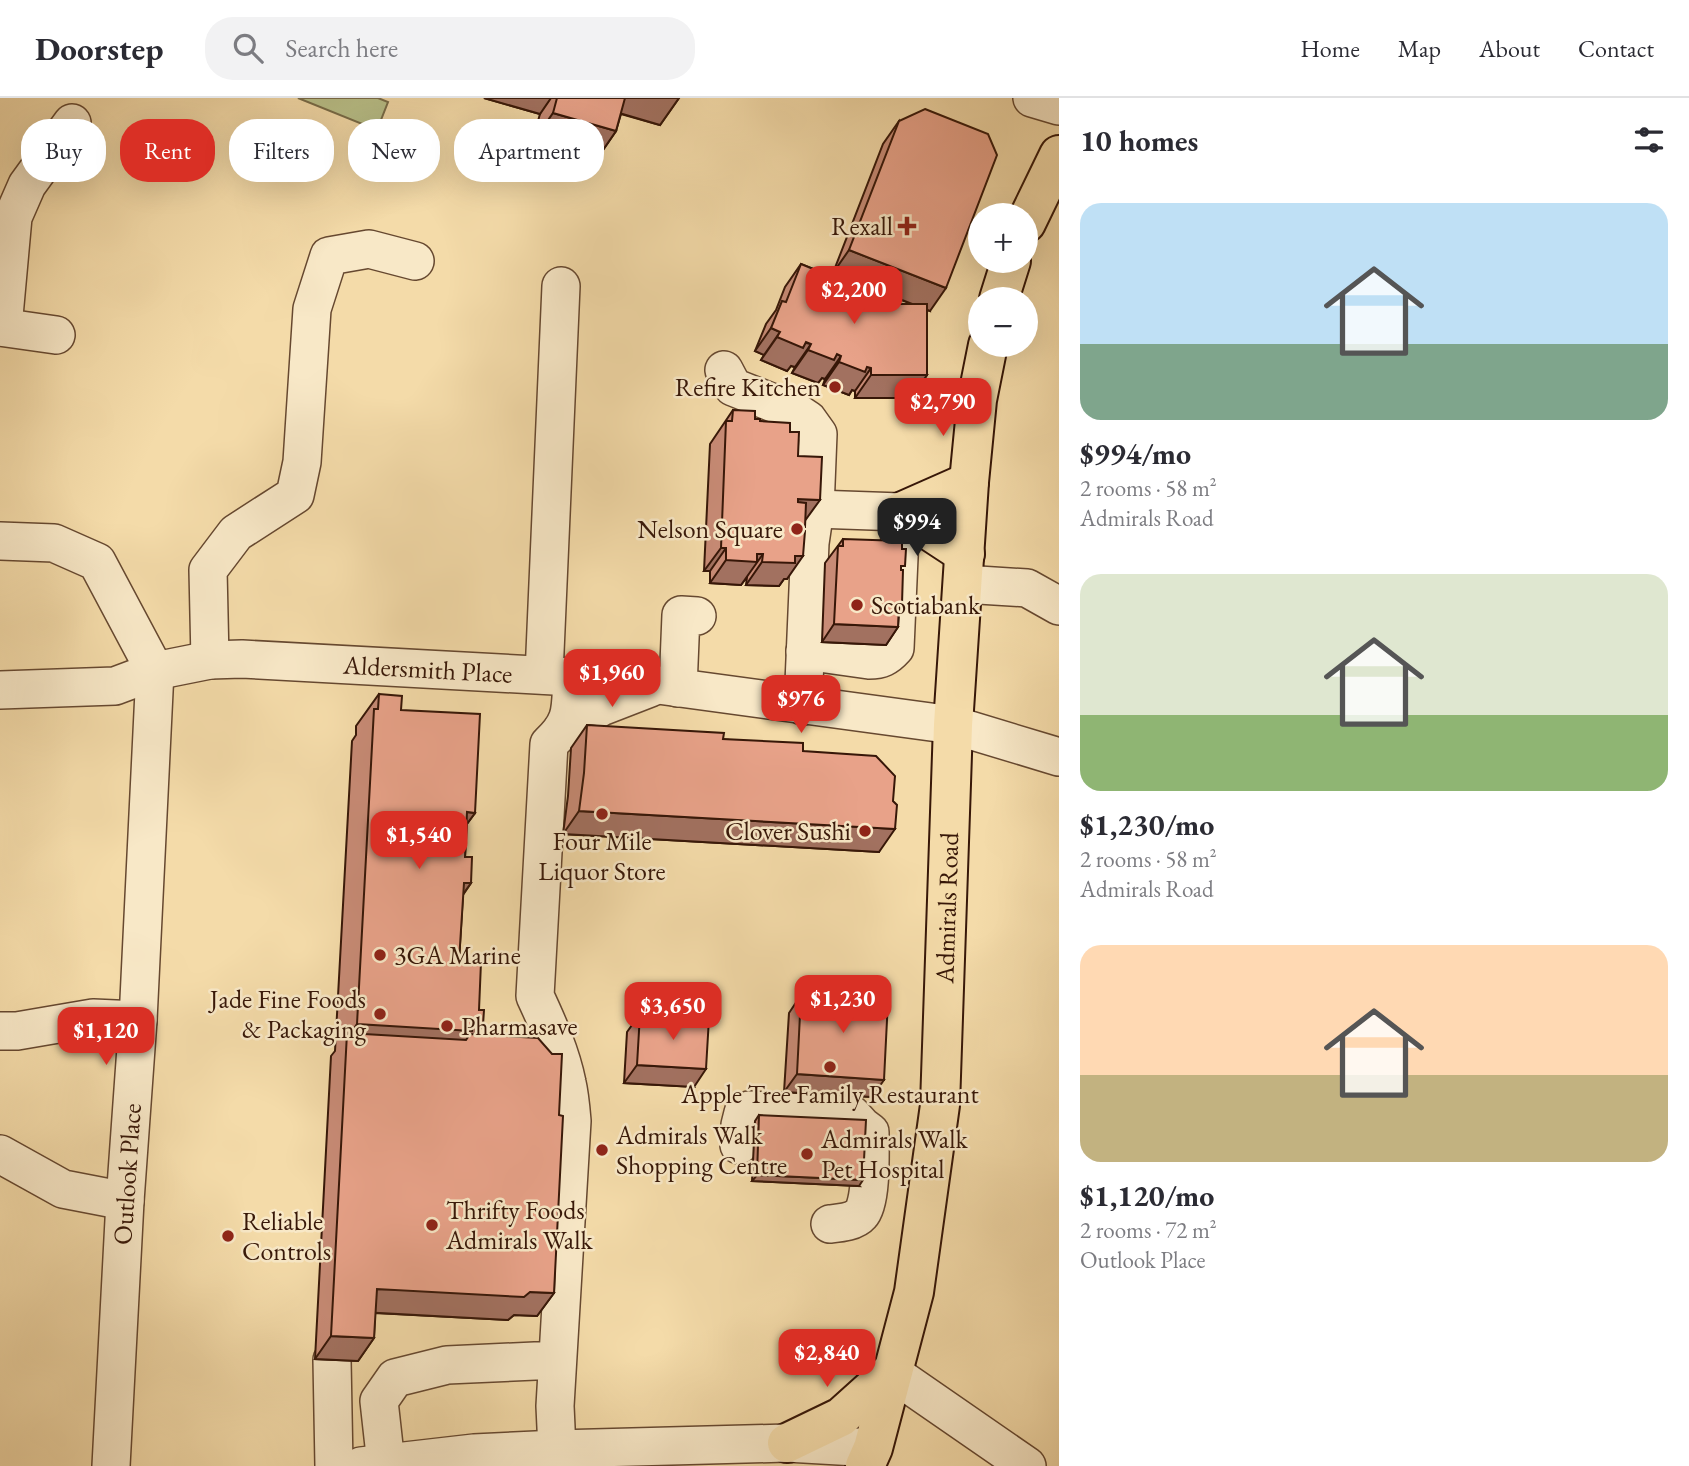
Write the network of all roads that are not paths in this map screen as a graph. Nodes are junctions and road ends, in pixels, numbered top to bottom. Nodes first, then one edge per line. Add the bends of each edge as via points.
1 (1031, 98) edge
2 (1059, 106) edge
3 (1059, 155) edge
4 (29, 182) edge
5 (1036, 203) edge
6 (415, 261) dead end
7 (561, 286) dead end
8 (2, 327) edge
9 (57, 335) dead end
10 (985, 357) edge
11 (724, 370) dead end
12 (969, 482) junction
13 (814, 509) junction
14 (901, 512) junction
15 (0, 541) edge
16 (964, 569) junction
17 (1059, 606) edge
18 (697, 616) dead end
19 (805, 651) junction
20 (210, 660) junction
21 (155, 671) junction
22 (558, 676) junction
23 (668, 686) junction
24 (0, 690) edge
25 (803, 706) junction
26 (953, 726) junction
27 (562, 730) junction
28 (1059, 757) edge
29 (138, 1020) junction
30 (0, 1031) edge
31 (739, 1145) dead end
32 (0, 1154) edge
33 (125, 1201) junction
34 (830, 1224) dead end
35 (332, 1360) edge
36 (557, 1362) junction
37 (891, 1372) junction
38 (787, 1443) junction
39 (557, 1449) junction
40 (869, 1457) edge
41 (374, 1465) edge
42 (111, 1466) edge
43 (334, 1466) edge
44 (1027, 1466) edge

1 - 2 street
3 - 5 main road
4 - 8 street via 13,217
6 - 20 street via 369,249 329,256 312,309 302,462 295,495 236,533 208,570
7 - 22 street
8 - 9 street
10 - 12 main road, Admirals Road via 976,400
11 - 13 street via 733,387 796,412 818,434
12 - 14 main road
12 - 16 main road, Admirals Road
13 - 14 street
13 - 19 street
14 - 16 main road
14 - 19 street via 895,648 880,660
15 - 21 street via 54,543 97,562
16 - 17 street via 1027,588
16 - 26 main road, Admirals Road
18 - 23 street via 681,615
19 - 25 street
20 - 21 street, Aldersmith Place
20 - 22 street, Aldersmith Place
21 - 24 street, Aldersmith Place via 115,686
21 - 29 street, Outlook Place
22 - 23 street, Aldersmith Place
22 - 27 street via 570,716
23 - 25 street, Aldersmith Place
23 - 27 street via 601,707
25 - 26 street, Aldersmith Place
26 - 28 street, Aldersmith Place
26 - 37 main road, Admirals Road via 940,1105 914,1292
27 - 36 street via 549,744 535,996 564,1069 572,1121
29 - 30 street via 93,1017
29 - 33 street, Outlook Place
31 - 34 street via 743,1113 749,1110 852,1115 870,1132 866,1206 849,1221
32 - 33 street via 63,1189
33 - 42 street, Outlook Place
35 - 43 street
36 - 39 street
36 - 41 street via 447,1365 395,1378 379,1401
37 - 38 main road via 841,1417
37 - 40 main road, Admirals Road
37 - 44 street
38 - 39 street
38 - 40 street
39 - 41 street

